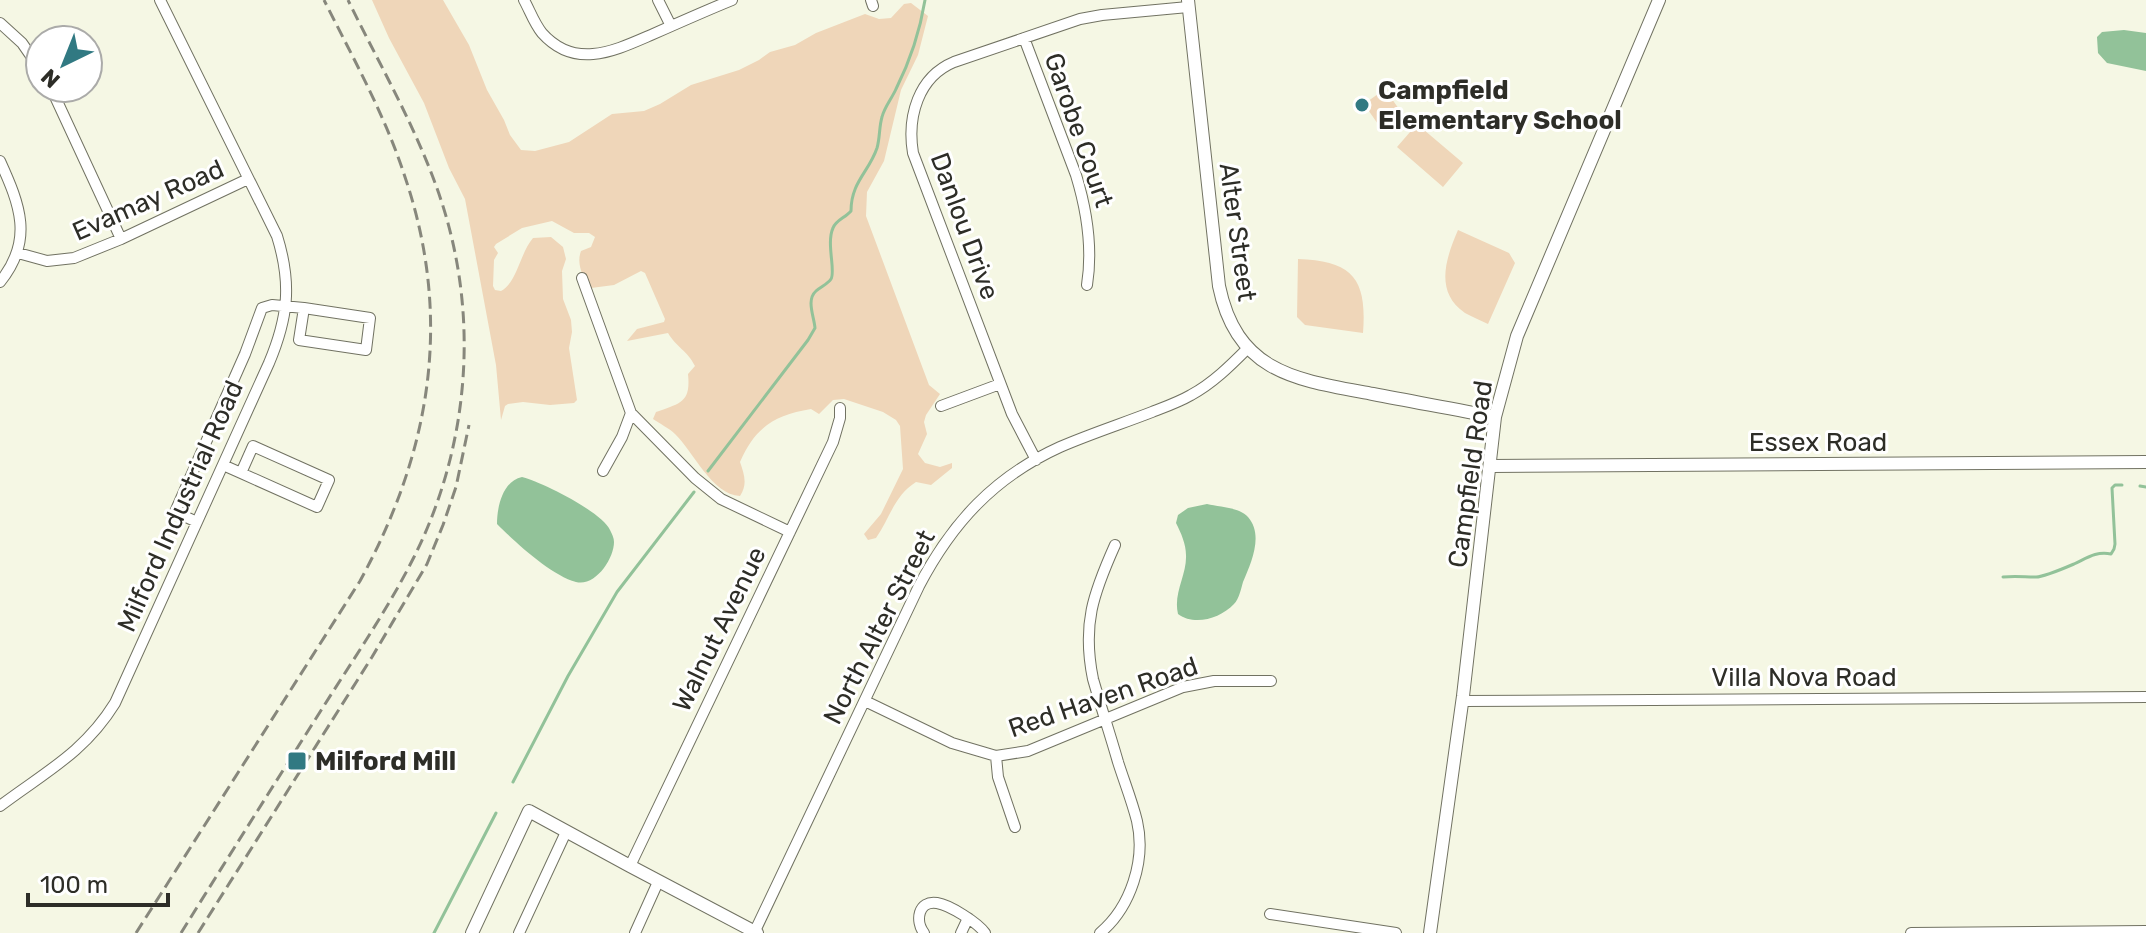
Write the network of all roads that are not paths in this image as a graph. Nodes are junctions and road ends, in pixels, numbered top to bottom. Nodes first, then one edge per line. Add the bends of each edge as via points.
1 (160, 0) edge
2 (524, 0) edge
3 (658, 0) edge
4 (732, 0) edge
5 (1659, 0) edge
6 (1188, 4) edge
7 (0, 23) edge
8 (671, 26) junction
9 (1024, 38) junction
10 (24, 46) edge
11 (58, 104) edge
12 (0, 161) edge
13 (248, 179) junction
14 (121, 239) junction
15 (18, 253) junction
16 (582, 278) dead end
17 (0, 282) edge
18 (1087, 285) dead end
19 (287, 306) junction
20 (304, 308) junction
21 (1248, 348) junction
22 (1000, 384) junction
23 (941, 406) dead end
24 (840, 408) dead end
25 (631, 413) junction
26 (1495, 417) junction
27 (1036, 460) junction
28 (2146, 462) edge
29 (223, 465) junction
30 (1491, 466) junction
31 (603, 471) dead end
32 (241, 473) junction
33 (197, 522) junction
34 (790, 532) junction
35 (1115, 545) dead end
36 (1271, 681) dead end
37 (2146, 697) edge
38 (865, 701) junction
39 (1462, 701) junction
40 (1104, 718) junction
41 (996, 756) junction
42 (0, 806) edge
43 (1015, 827) dead end
44 (566, 832) junction
45 (630, 866) junction
46 (658, 882) junction
47 (1270, 914) dead end
48 (968, 918) junction
49 (2146, 931) edge
50 (472, 933) edge
51 (519, 933) edge
52 (635, 933) edge
53 (756, 933) edge
54 (924, 933) edge
55 (961, 933) edge
56 (985, 933) edge
57 (1100, 933) edge
58 (1396, 933) edge
59 (1430, 933) edge
60 (1911, 933) edge

1 - 13 street, Milford Industrial Road
2 - 8 street via 543,34 578,54 602,54
3 - 8 street
4 - 8 street
5 - 26 street, Campfield Road via 1517,336
6 - 9 street, Danlou Drive via 1091,17
6 - 21 street, Alter Street via 1219,286 1229,319
7 - 10 street
9 - 18 street, Garobe Court via 1083,198 1090,249
9 - 22 street, Danlou Drive via 936,71 923,89 911,128 913,153
11 - 14 street
12 - 15 street via 19,210
13 - 14 street, Evamay Road
13 - 19 street, Milford Industrial Road via 283,256
14 - 15 street, Evamay Road via 58,261
15 - 17 street
16 - 25 street
19 - 20 street
19 - 29 street, Milford Industrial Road via 276,346
19 - 33 street via 265,306 260,311 175,512
20 - 20 street via 370,318 366,350 299,340
21 - 26 street, Alter Street via 1296,378
21 - 27 street, North Alter Street via 1189,397
22 - 23 street
22 - 27 street, Danlou Drive
24 - 34 street, Walnut Avenue via 833,442
25 - 31 street
25 - 34 street via 721,499
26 - 30 street, Campfield Road
27 - 38 street, North Alter Street via 994,488 944,542
28 - 30 street, Essex Road
29 - 32 street
29 - 33 street, Milford Industrial Road
30 - 39 street, Campfield Road
32 - 32 street via 317,507 329,480 253,446
33 - 42 street, Milford Industrial Road via 105,720 79,749
34 - 45 street, Walnut Avenue
35 - 40 street via 1095,590 1087,641
36 - 40 street, Red Haven Road via 1198,683
37 - 39 street, Villa Nova Road
38 - 41 street, Red Haven Road via 952,743
38 - 53 street, North Alter Street
39 - 59 street, Campfield Road
40 - 41 street, Red Haven Road via 1028,751
40 - 57 street via 1139,839 1130,890
41 - 43 street
44 - 45 street
44 - 50 street via 529,811
44 - 51 street
45 - 46 street
46 - 52 street
46 - 53 street
47 - 58 street
48 - 54 street via 940,903 927,904 918,920
48 - 55 street
48 - 56 street
49 - 60 street

